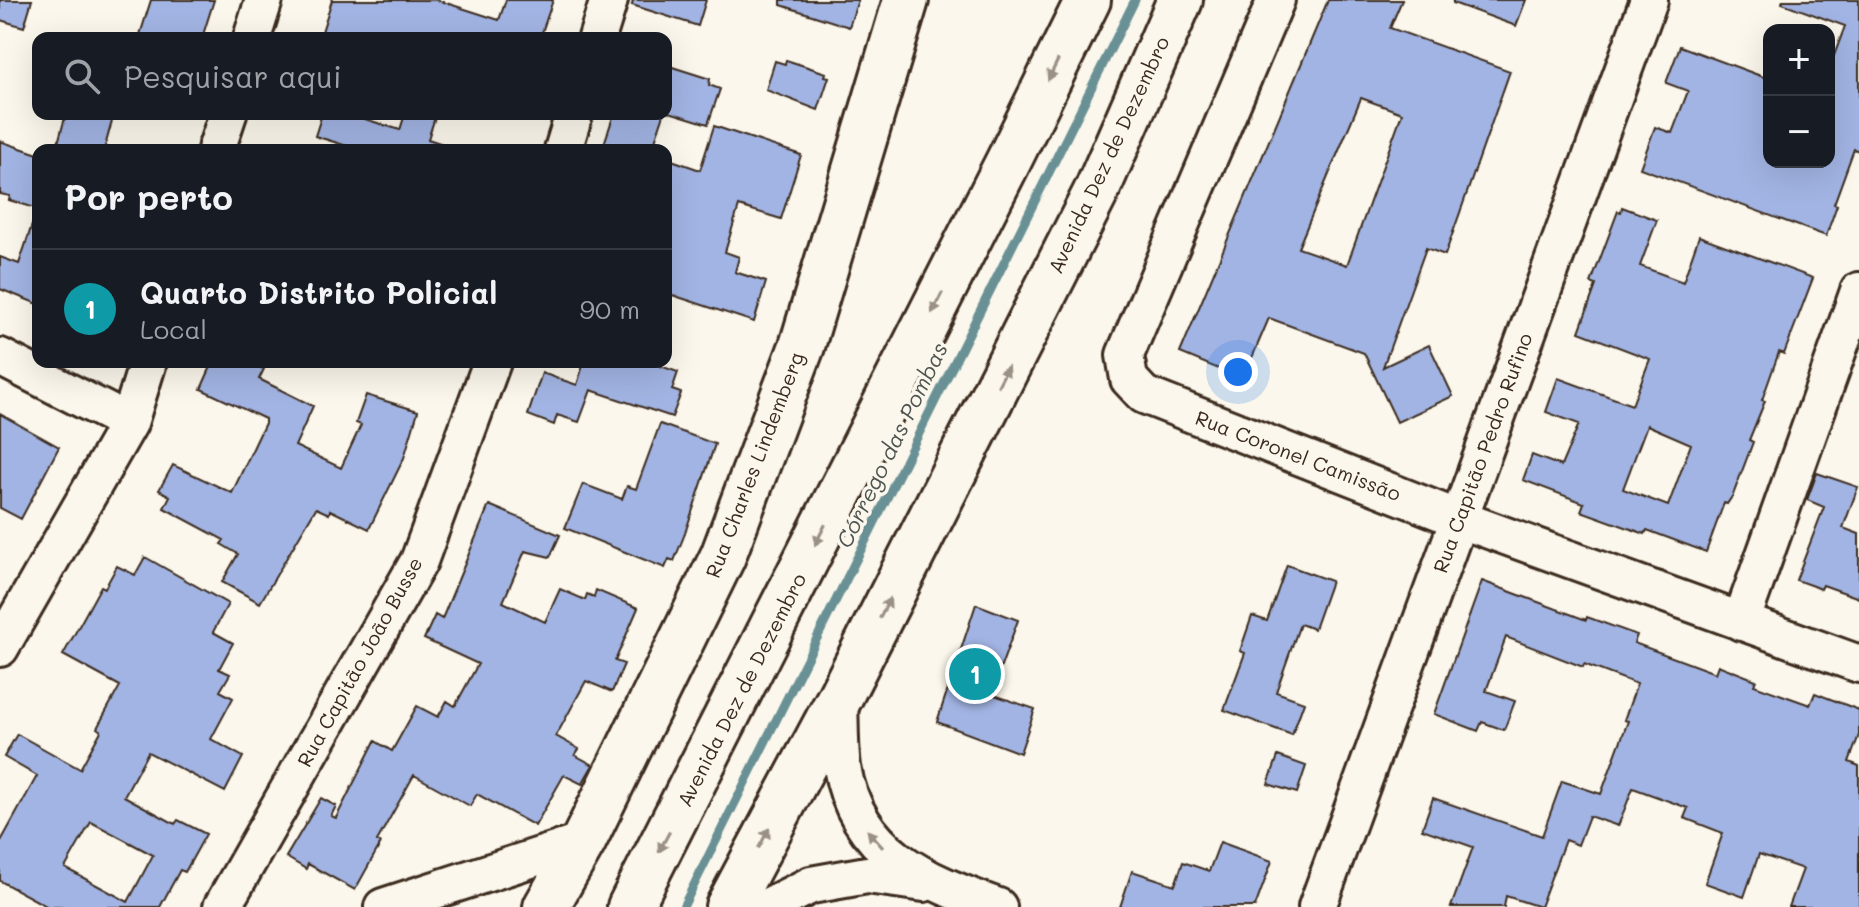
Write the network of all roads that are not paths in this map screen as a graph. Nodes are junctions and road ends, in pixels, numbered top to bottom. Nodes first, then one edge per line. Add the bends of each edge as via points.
1 (264, 0) edge
2 (609, 0) edge
3 (906, 0) edge
4 (1088, 0) edge
5 (1180, 0) edge
6 (1276, 0) edge
7 (1649, 0) edge
8 (254, 32) edge
9 (599, 32) edge
10 (226, 120) edge
11 (572, 120) edge
12 (218, 144) edge
13 (565, 144) edge
14 (1859, 291) edge
15 (0, 357) edge
16 (146, 368) edge
17 (490, 368) edge
18 (129, 423) junction
19 (1459, 519) junction
20 (1741, 622) junction
21 (0, 648) edge
22 (1859, 664) edge
23 (839, 699) junction
24 (583, 842) junction
25 (937, 885) junction
26 (222, 907) edge
27 (383, 907) edge
28 (546, 907) edge
29 (630, 907) edge
30 (728, 907) edge
31 (767, 907) edge
32 (998, 907) edge
33 (1317, 907) edge

1 - 8 street
2 - 9 street
3 - 24 main road, Rua Charles Lindemberg via 802,346 723,556
4 -> 29 main road, Avenida Dez de Dezembro
23 -> 5 main road, Avenida Dez de Dezembro via 1097,190
6 - 19 street, Rua Coronel Camissão via 1125,355 1129,379 1144,395
7 - 19 street, Rua Capitão Pedro Rufino
10 - 12 street
11 - 13 street
14 - 20 street
15 - 18 street
16 - 18 street
17 - 26 street, Rua Capitão João Busse via 419,561
18 - 21 street
19 - 20 street, Rua Coronel Camissão
19 - 33 street, Rua Capitão Pedro Rufino
20 - 22 street, Rua Coronel Camissão
25 -> 23 street via 892,857 871,837 854,808 842,766
30 -> 23 main road, Avenida Dez de Dezembro
24 - 27 street
24 - 28 main road, Rua Charles Lindemberg
25 - 31 street via 867,875 811,885
25 - 32 street

